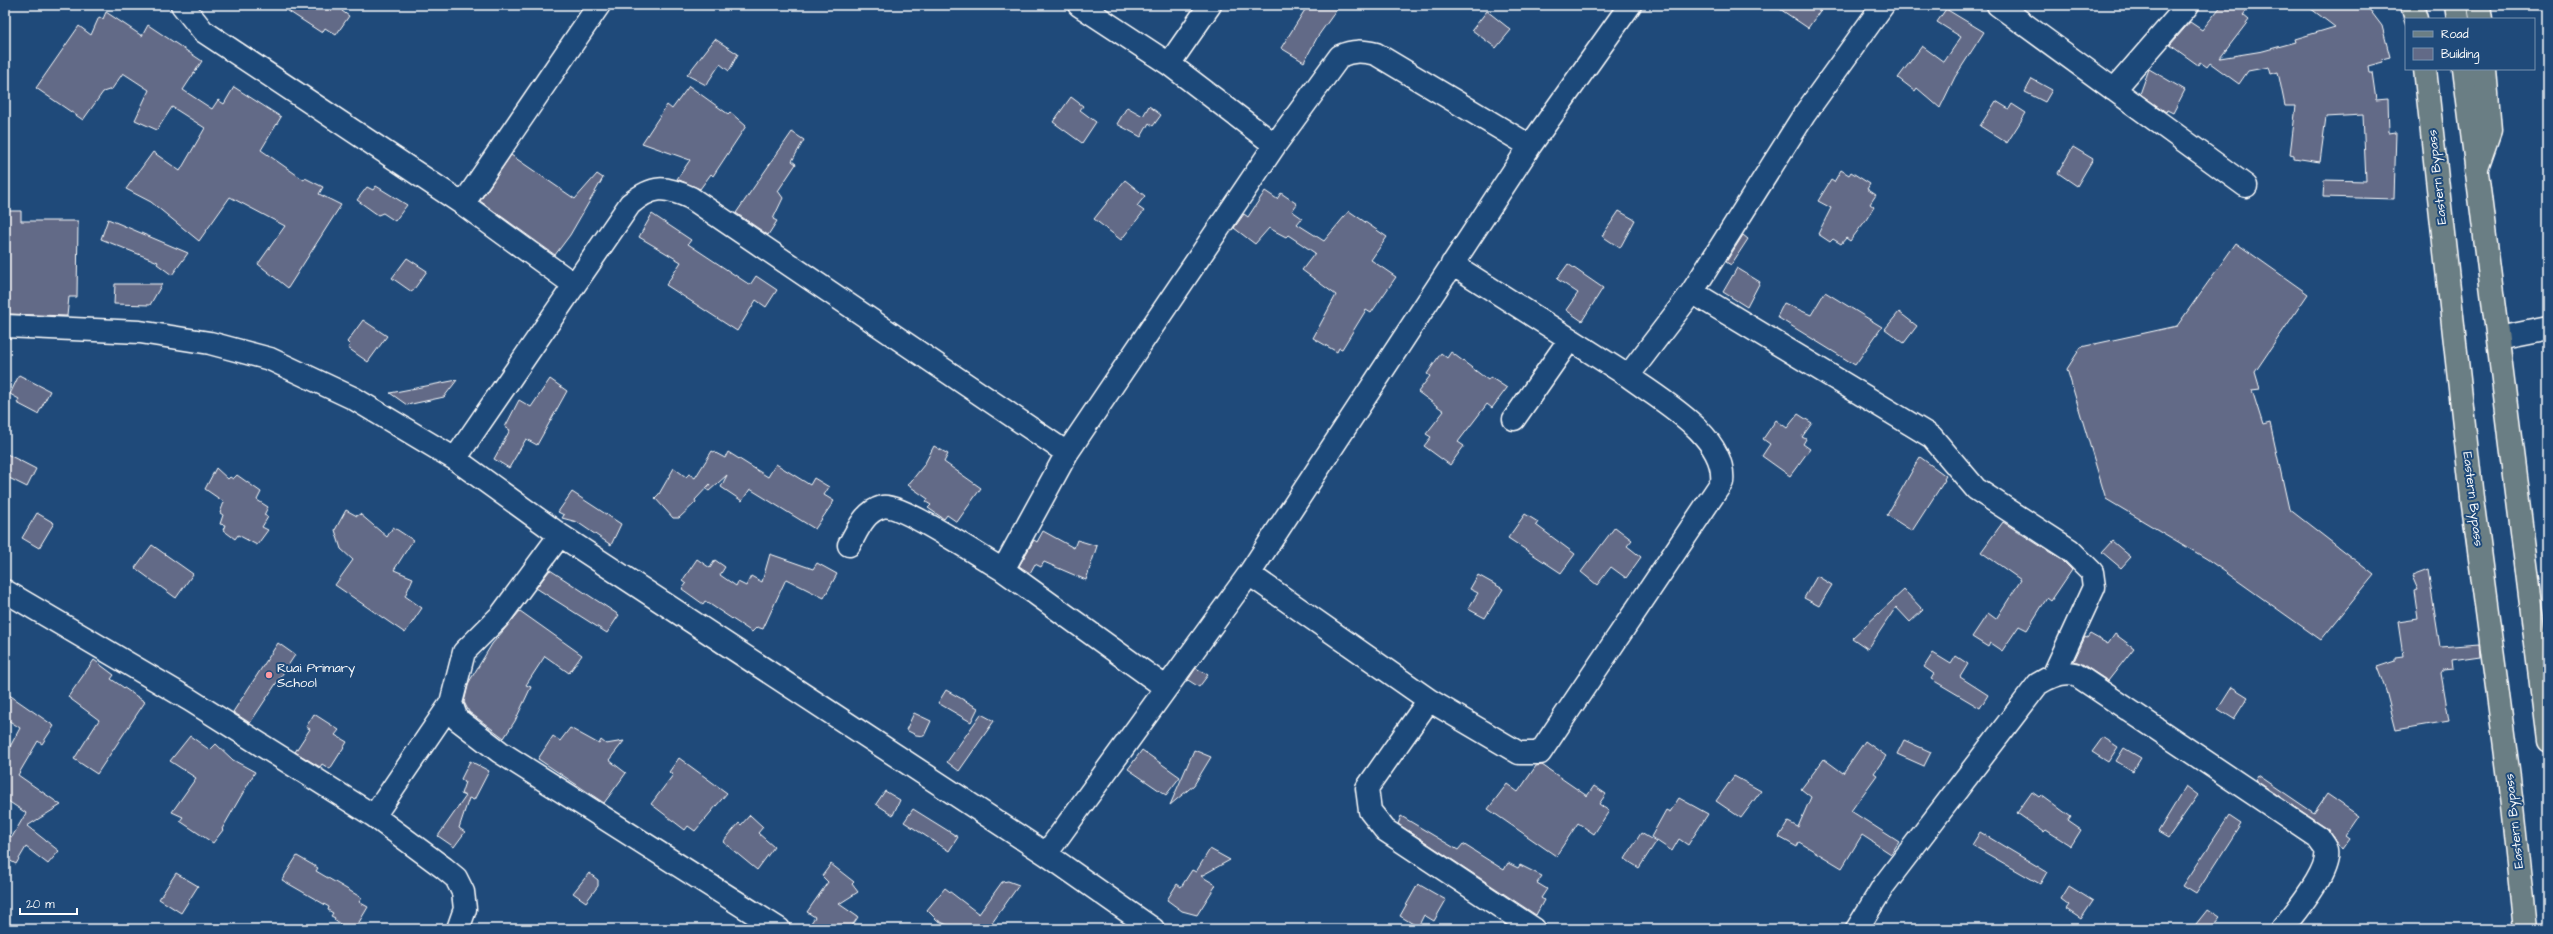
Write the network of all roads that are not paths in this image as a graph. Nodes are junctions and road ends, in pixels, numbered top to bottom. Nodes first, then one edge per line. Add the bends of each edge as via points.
1 (182, 5) edge
2 (598, 5) edge
3 (1079, 5) edge
4 (1210, 5) edge
5 (1630, 5) edge
6 (1883, 5) edge
7 (1998, 5) edge
8 (2188, 5) edge
9 (2412, 5) edge
10 (2420, 5) edge
11 (2456, 5) edge
12 (2479, 5) edge
13 (2416, 18) edge
14 (2420, 18) edge
15 (2458, 18) edge
16 (2480, 18) edge
17 (1169, 64) junction
18 (2424, 70) edge
19 (2464, 70) edge
20 (2485, 70) edge
21 (2114, 90) junction
22 (1275, 145) junction
23 (1530, 146) junction
24 (2476, 170) junction
25 (2246, 186) dead end
26 (463, 204) junction
27 (1452, 264) junction
28 (573, 284) junction
29 (1692, 292) junction
30 (5, 326) edge
31 (2548, 328) edge
32 (2498, 338) junction
33 (1570, 339) junction
34 (1628, 376) junction
35 (1514, 418) dead end
36 (1067, 453) junction
37 (455, 459) junction
38 (560, 535) junction
39 (849, 545) dead end
40 (1003, 570) junction
41 (1249, 574) junction
42 (5, 592) edge
43 (2053, 676) junction
44 (1166, 688) junction
45 (1429, 700) junction
46 (452, 703) junction
47 (2548, 740) edge
48 (374, 816) junction
49 (1046, 854) junction
50 (458, 929) edge
51 (779, 929) edge
52 (1154, 929) edge
53 (1534, 929) edge
54 (1856, 929) edge
55 (2282, 929) edge
56 (2525, 929) edge

1 - 26 street via 203,31
2 - 26 street
3 - 17 street
4 - 17 street
5 - 23 street
6 - 29 street via 1804,115
7 - 21 street
8 - 21 street
9 - 13 main road
10 - 14 main road
11 - 15 main road
12 - 16 main road
17 - 22 street
18 - 56 main road, Eastern Bypass via 2472,498 2509,778
19 - 24 main road
20 - 24 main road via 2490,130
21 - 25 street
22 - 23 street via 1340,56 1351,51 1364,51 1376,54
22 - 36 street
23 - 27 street
24 - 32 main road
26 - 28 street
27 - 33 street
27 - 41 street
28 - 36 street via 630,204 652,189 672,189 691,198
28 - 37 street
29 - 34 street
29 - 43 street via 1932,437 1976,489 2070,550 2092,572 2094,587
30 - 37 street via 140,332 210,343 270,359 353,398
31 - 32 street
32 - 47 main road
33 - 34 street
33 - 35 street
34 - 45 street via 1710,441 1723,470 1722,482 1540,753 1519,753
36 - 40 street
37 - 38 street
38 - 46 street via 501,615 464,652
38 - 49 street
39 - 40 street via 867,514 883,506 897,508
40 - 44 street
41 - 44 street
41 - 45 street
42 - 48 street via 190,700
43 - 54 street via 2038,684 1884,885
43 - 55 street via 2075,674 2318,837 2326,850 2323,867 2310,892
44 - 49 street
45 - 53 street via 1367,788 1370,811 1385,830
46 - 48 street
46 - 51 street via 457,719 494,748
48 - 50 street via 456,878 463,892 465,909
49 - 52 street

